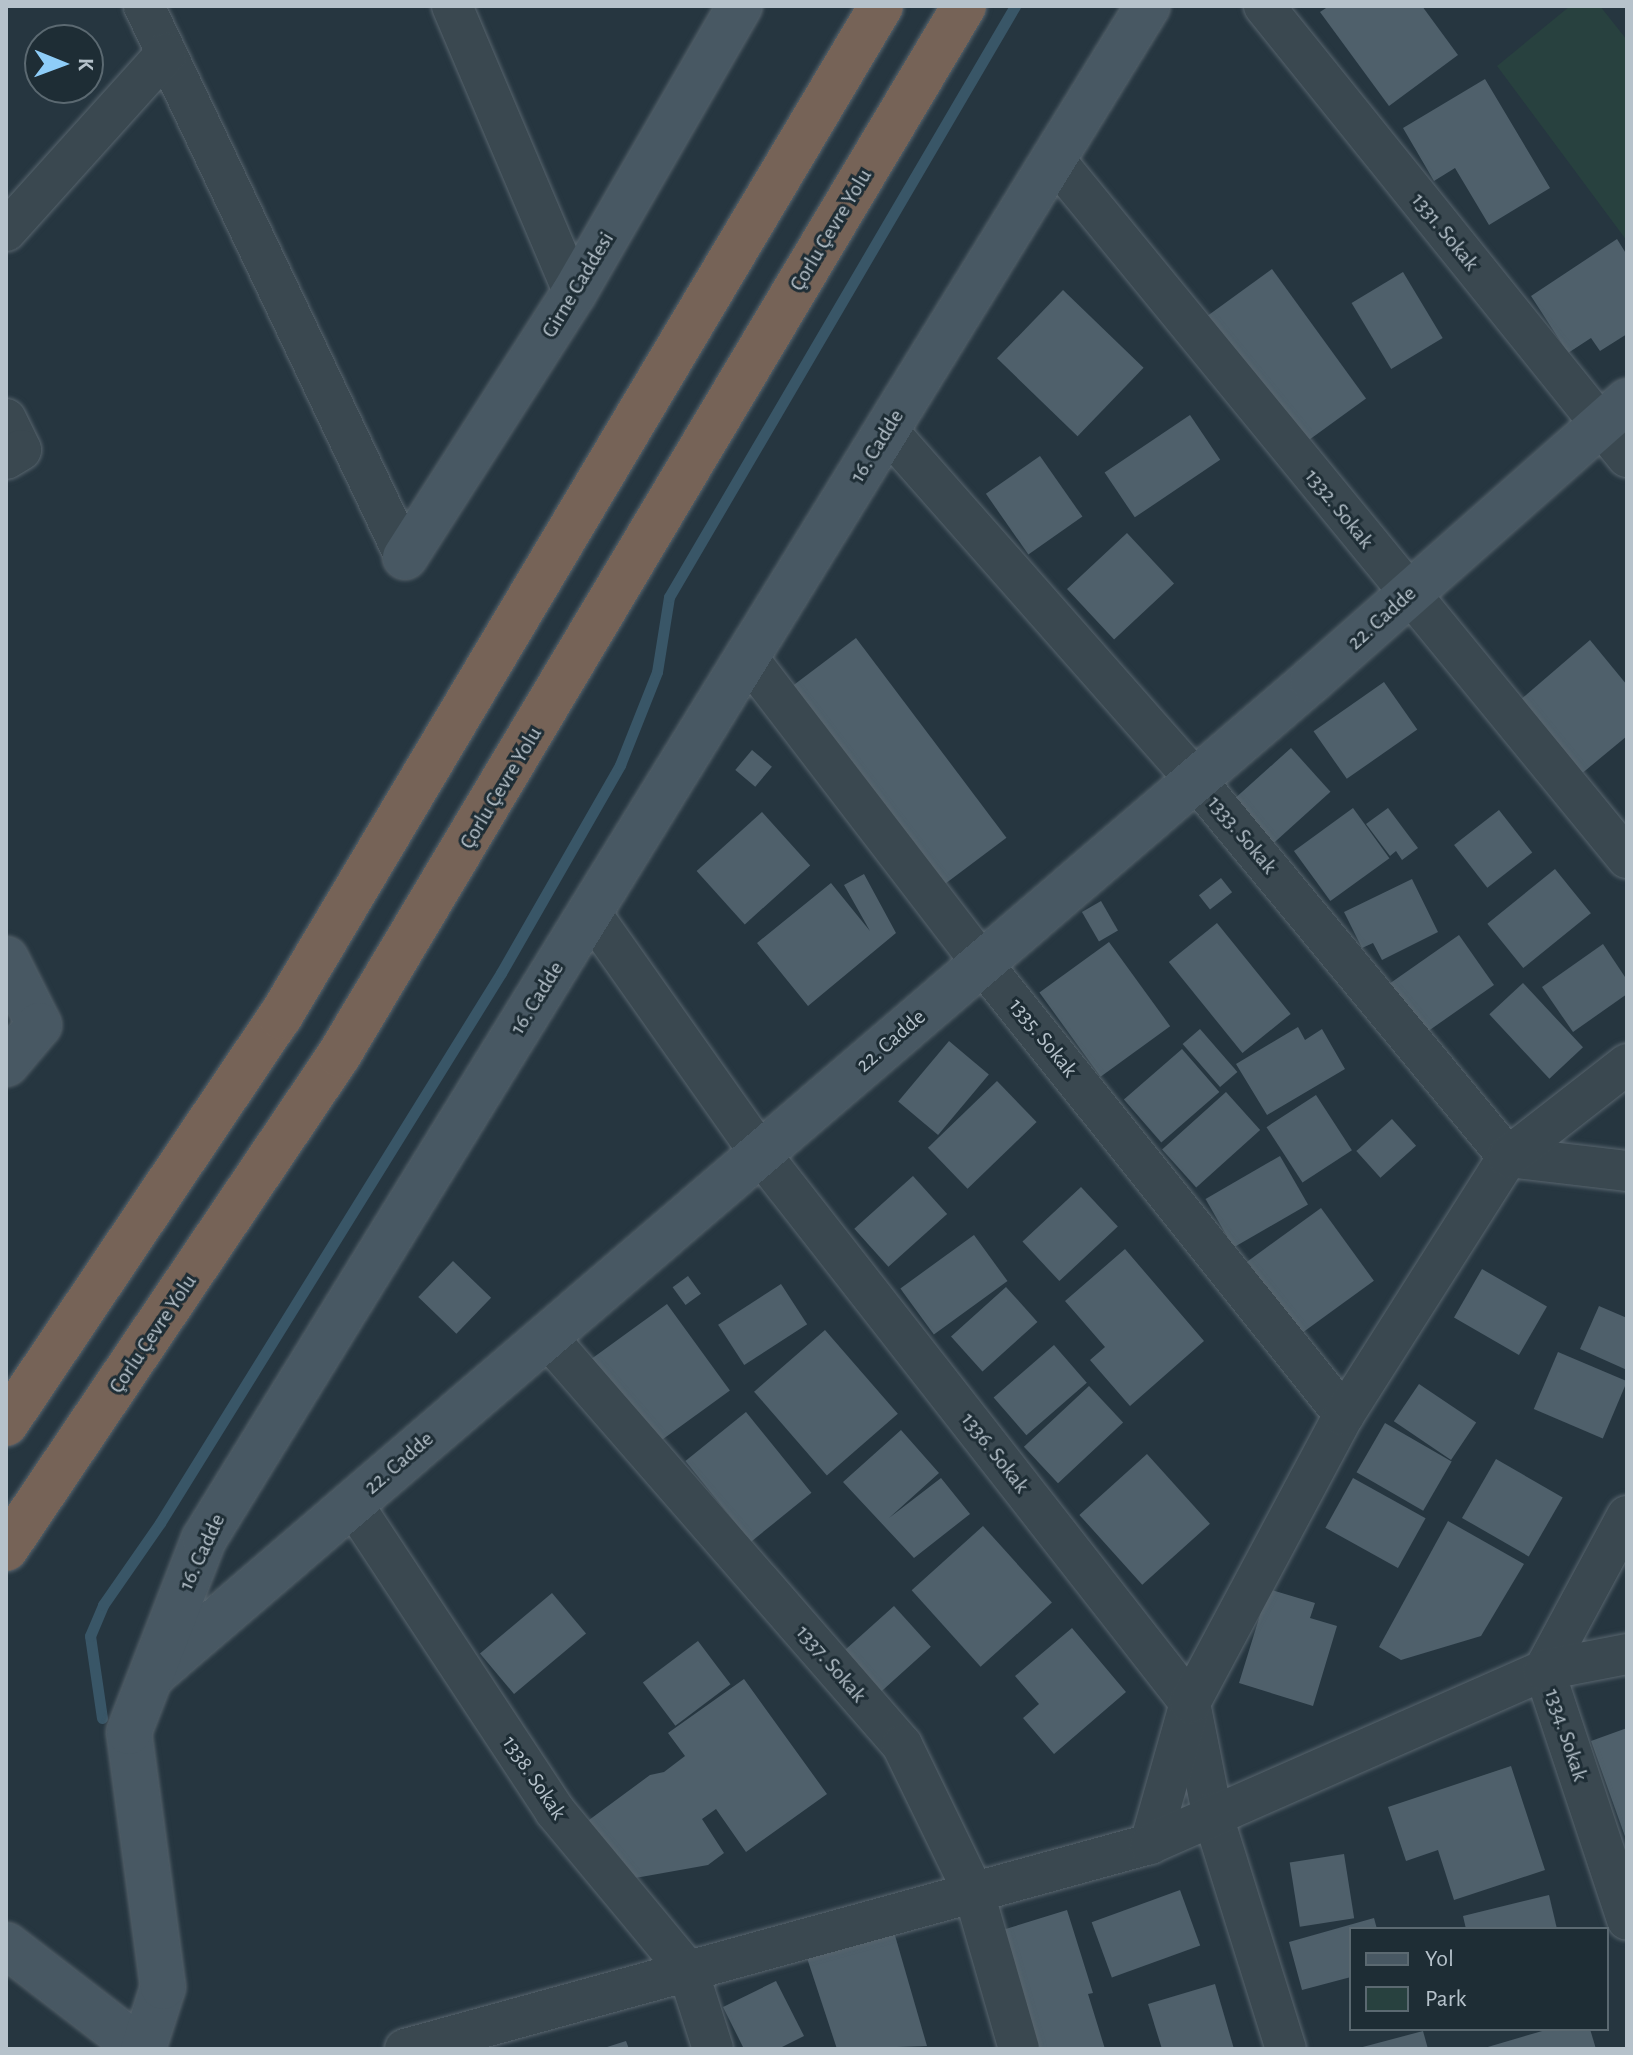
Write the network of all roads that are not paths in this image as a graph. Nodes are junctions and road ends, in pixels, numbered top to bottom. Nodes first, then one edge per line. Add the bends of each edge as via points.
1 (144, 6) edge
2 (452, 6) edge
3 (740, 6) edge
4 (881, 6) edge
5 (964, 6) edge
6 (1148, 6) edge
7 (1264, 6) edge
8 (166, 53) junction
9 (1054, 159) junction
10 (6, 231) edge
11 (574, 293) junction
12 (6, 419) edge
13 (1618, 428) edge
14 (887, 430) junction
15 (6, 459) edge
16 (405, 557) joint
17 (1408, 595) junction
18 (747, 657) junction
19 (1196, 780) junction
20 (1627, 858) edge
21 (590, 912) junction
22 (6, 959) edge
23 (982, 963) junction
24 (6, 1064) edge
25 (1627, 1064) edge
26 (760, 1153) junction
27 (1508, 1157) junction
28 (1627, 1171) edge
29 (547, 1337) junction
30 (1344, 1415) junction
31 (6, 1424) edge
32 (352, 1503) junction
33 (1627, 1516) edge
34 (6, 1549) edge
35 (1627, 1654) edge
36 (1544, 1670) junction
37 (150, 1677) junction
38 (1190, 1703) junction
39 (1212, 1813) junction
40 (1150, 1844) junction
41 (974, 1893) junction
42 (1627, 1920) edge
43 (6, 1945) edge
44 (688, 1971) junction
45 (142, 2049) edge
46 (405, 2049) edge
47 (713, 2049) edge
48 (1019, 2049) edge
49 (1286, 2049) edge

1 - 8 street
2 - 11 street
3 - 11 street, Girne Caddesi
4 - 31 highway via 280,1017
5 - 34 highway, Çorlu Çevre Yolu via 339,1055
6 - 9 street, 16. Cadde
7 - 13 street, 1331. Sokak
8 - 10 street
8 - 16 street
9 - 14 street, 16. Cadde
9 - 17 street, 1332. Sokak
11 - 16 street, Girne Caddesi
12 - 15 street via 21,450
13 - 17 street, 22. Cadde
14 - 18 street, 16. Cadde
14 - 19 street, 1333. Sokak
17 - 19 street, 22. Cadde
17 - 20 street, 1332. Sokak
18 - 21 street, 16. Cadde
18 - 23 street, 1335. Sokak
19 - 23 street, 22. Cadde
19 - 27 street, 1333. Sokak
21 - 26 street, 1336. Sokak
21 - 37 street, 16. Cadde via 204,1539
22 - 24 street via 39,1025
23 - 26 street, 22. Cadde
23 - 30 street, 1335. Sokak
25 - 27 street
26 - 29 street, 22. Cadde
26 - 38 street, 1336. Sokak
27 - 28 street
27 - 30 street
29 - 32 street, 22. Cadde
29 - 41 street, 1337. Sokak via 902,1745
30 - 38 street
32 - 37 street, 22. Cadde
32 - 44 street, 1338. Sokak via 555,1811
33 - 36 street, 1334. Sokak
35 - 36 street
36 - 39 street
36 - 42 street, 1334. Sokak
37 - 45 street, 16. Cadde via 129,1732 163,1987
38 - 39 street, 1336. Sokak
38 - 40 street
39 - 40 street
39 - 49 street, 1336. Sokak
40 - 41 street
41 - 44 street
41 - 48 street, 1337. Sokak
43 - 45 street
44 - 46 street
44 - 47 street, 1338. Sokak

